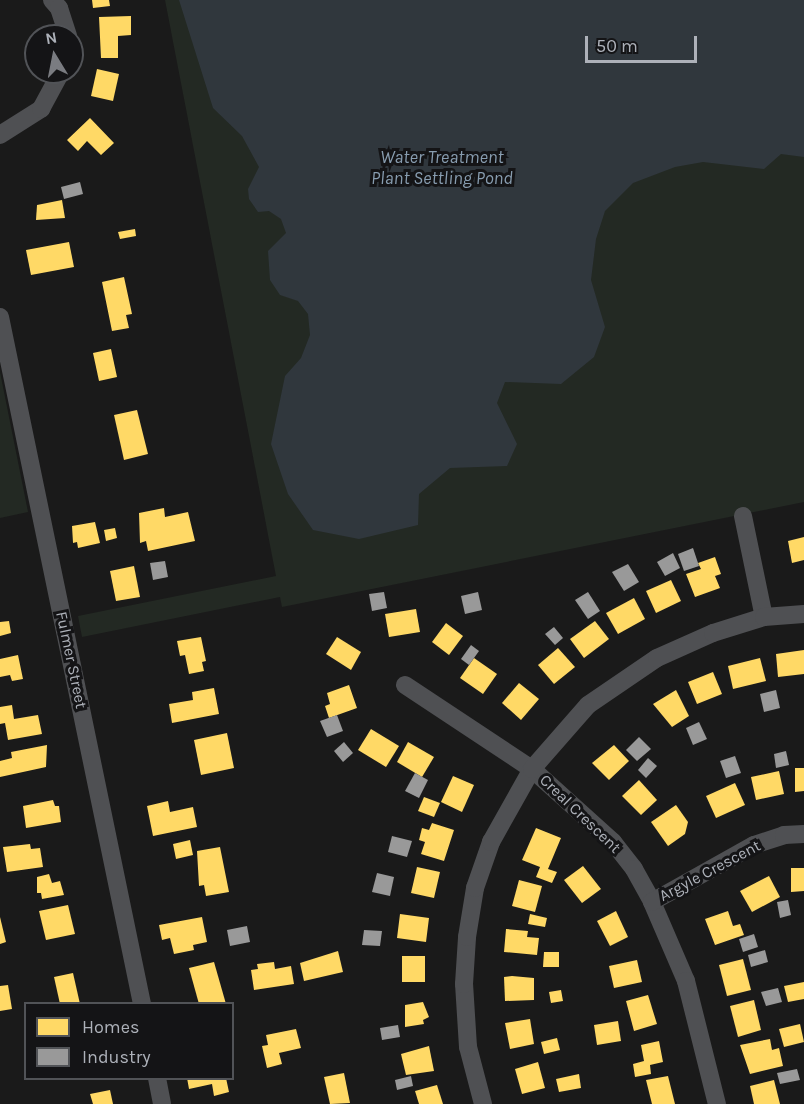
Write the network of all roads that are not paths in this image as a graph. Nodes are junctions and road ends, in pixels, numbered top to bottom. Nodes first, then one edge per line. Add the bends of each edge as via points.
1 (52, 0) edge
2 (64, 24) edge
3 (55, 84) edge
4 (0, 135) edge
5 (0, 317) edge
6 (742, 516) dead end
7 (804, 614) edge
8 (764, 618) junction
9 (405, 685) dead end
10 (532, 769) junction
11 (804, 834) edge
12 (652, 902) junction
13 (142, 1002) edge
14 (157, 1080) edge
15 (162, 1104) edge
16 (483, 1104) edge
17 (717, 1104) edge

1 - 2 street
3 - 4 street via 41,109
5 - 13 street, Fulmer Street
6 - 8 street
7 - 8 street
8 - 10 street via 713,633 657,658 588,705
9 - 10 street, Creal Crescent
10 - 12 street, Creal Crescent via 613,842
10 - 16 street via 491,842 475,888 467,937 464,984 468,1047
11 - 12 street, Argyle Crescent via 784,835 754,845
12 - 17 street, Creal Crescent via 686,981
14 - 15 street

